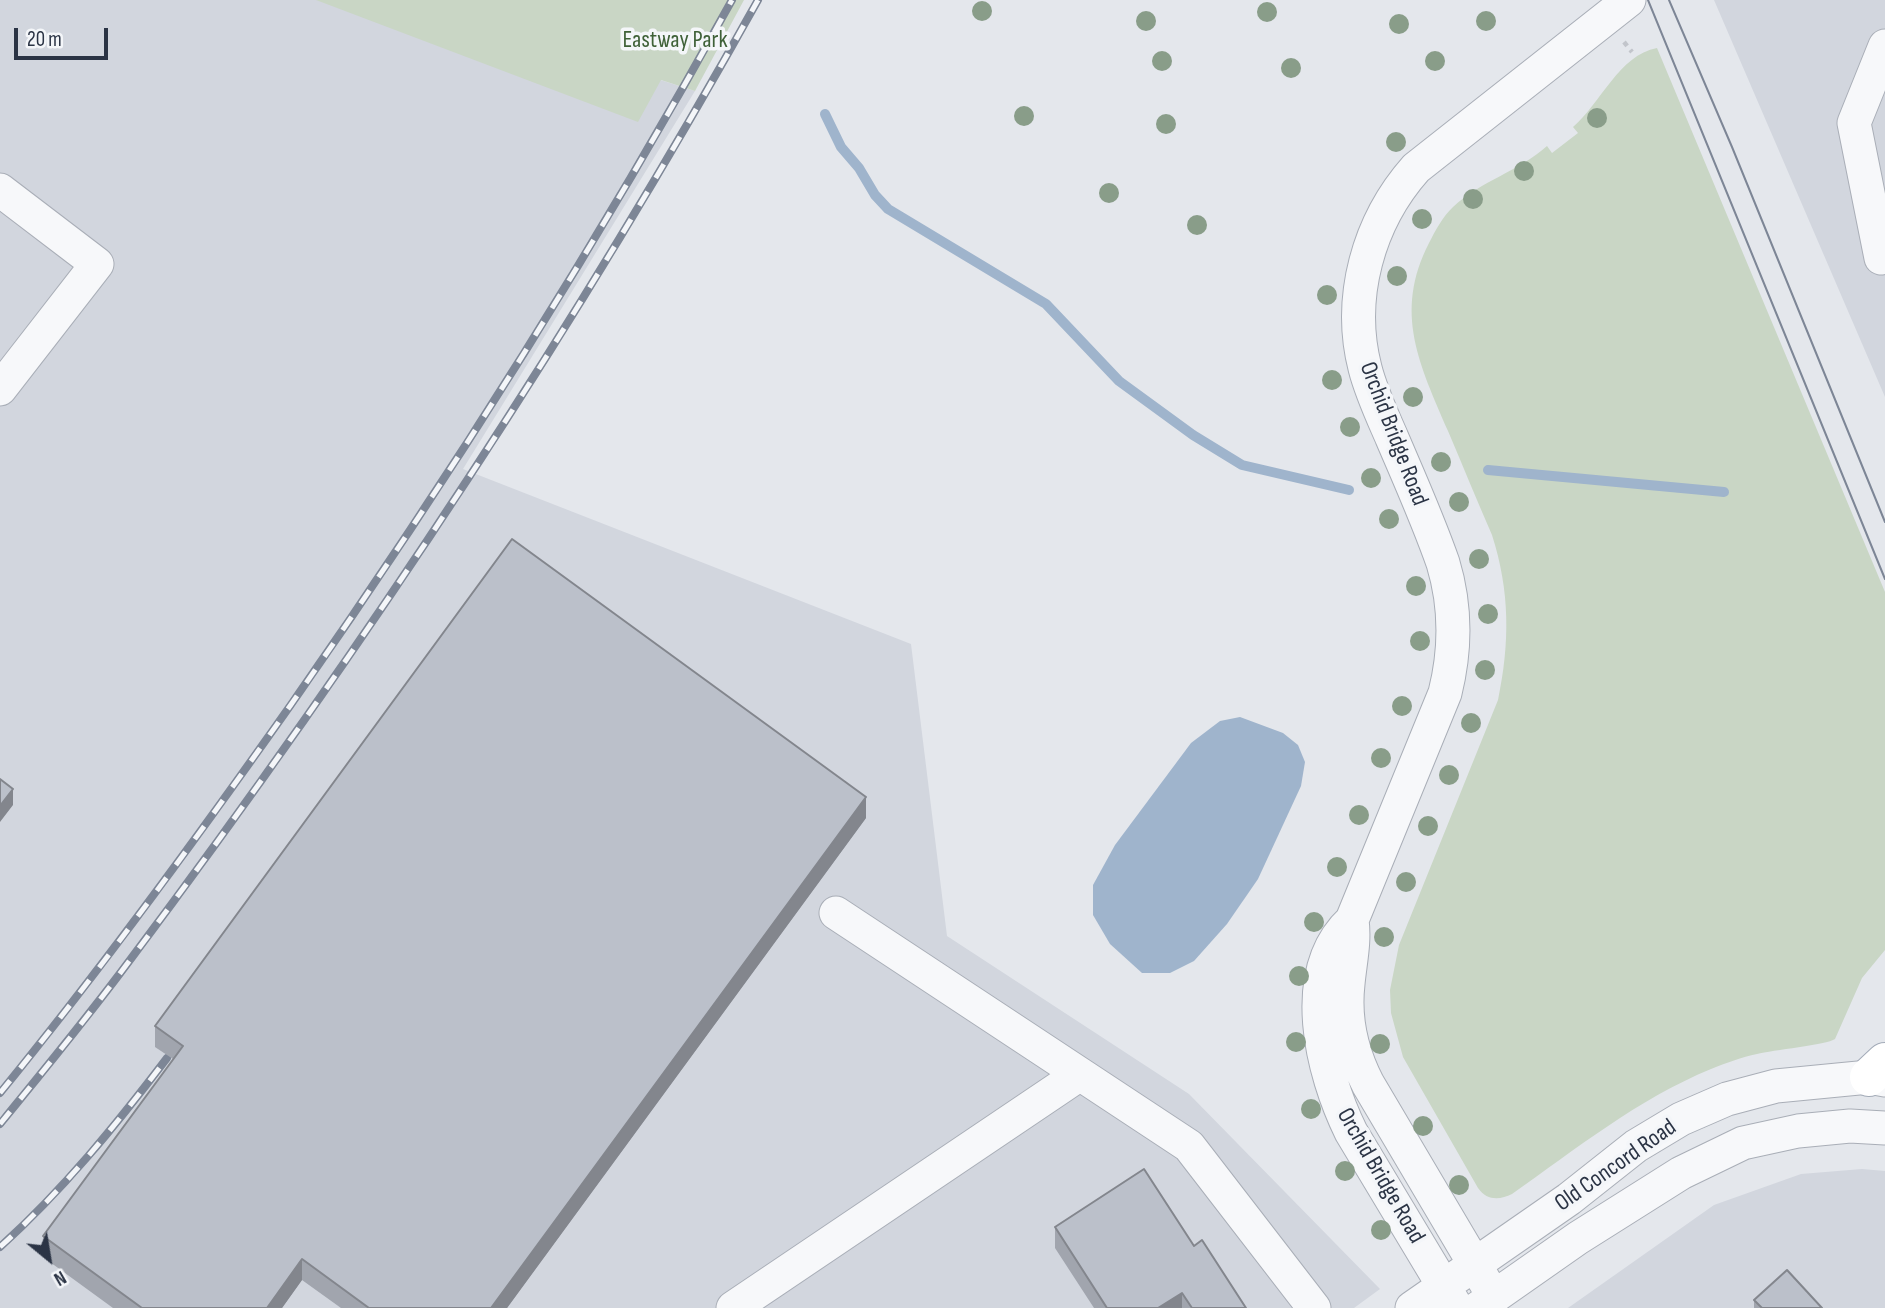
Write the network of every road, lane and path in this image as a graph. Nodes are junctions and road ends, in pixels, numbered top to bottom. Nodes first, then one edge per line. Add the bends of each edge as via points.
1 (1629, 0) edge
2 (1885, 46) edge
3 (0, 190) edge
4 (1884, 255) edge
5 (0, 389) edge
6 (836, 913) dead end
7 (1352, 920) junction
8 (1880, 1073) edge
9 (1080, 1074) junction
10 (1885, 1128) edge
11 (1475, 1264) junction
12 (1450, 1297) edge
13 (1486, 1302) edge
14 (733, 1308) edge
15 (1314, 1308) edge
16 (1412, 1308) edge

1 - 7 street, Orchid Bridge Road via 1416,168 1390,202 1369,247 1359,308 1364,365 1438,548 1454,627 1445,693
2 - 4 street via 1854,123
3 - 5 street via 97,264
6 - 9 street
7 - 11 street, Orchid Bridge Road via 1354,944 1346,1006 1358,1062
7 - 12 street, Orchid Bridge Road via 1332,947 1324,977 1320,1027 1327,1072 1352,1132
8 - 11 street, Old Concord Road via 1776,1086 1727,1099 1681,1119 1636,1146
9 - 14 street
9 - 15 street via 1189,1146
10 - 13 street, Old Concord Road via 1811,1130 1743,1143 1681,1173
11 - 12 street, Old Concord Road
11 - 13 street, Orchid Bridge Road
12 - 16 street, Old Concord Road

